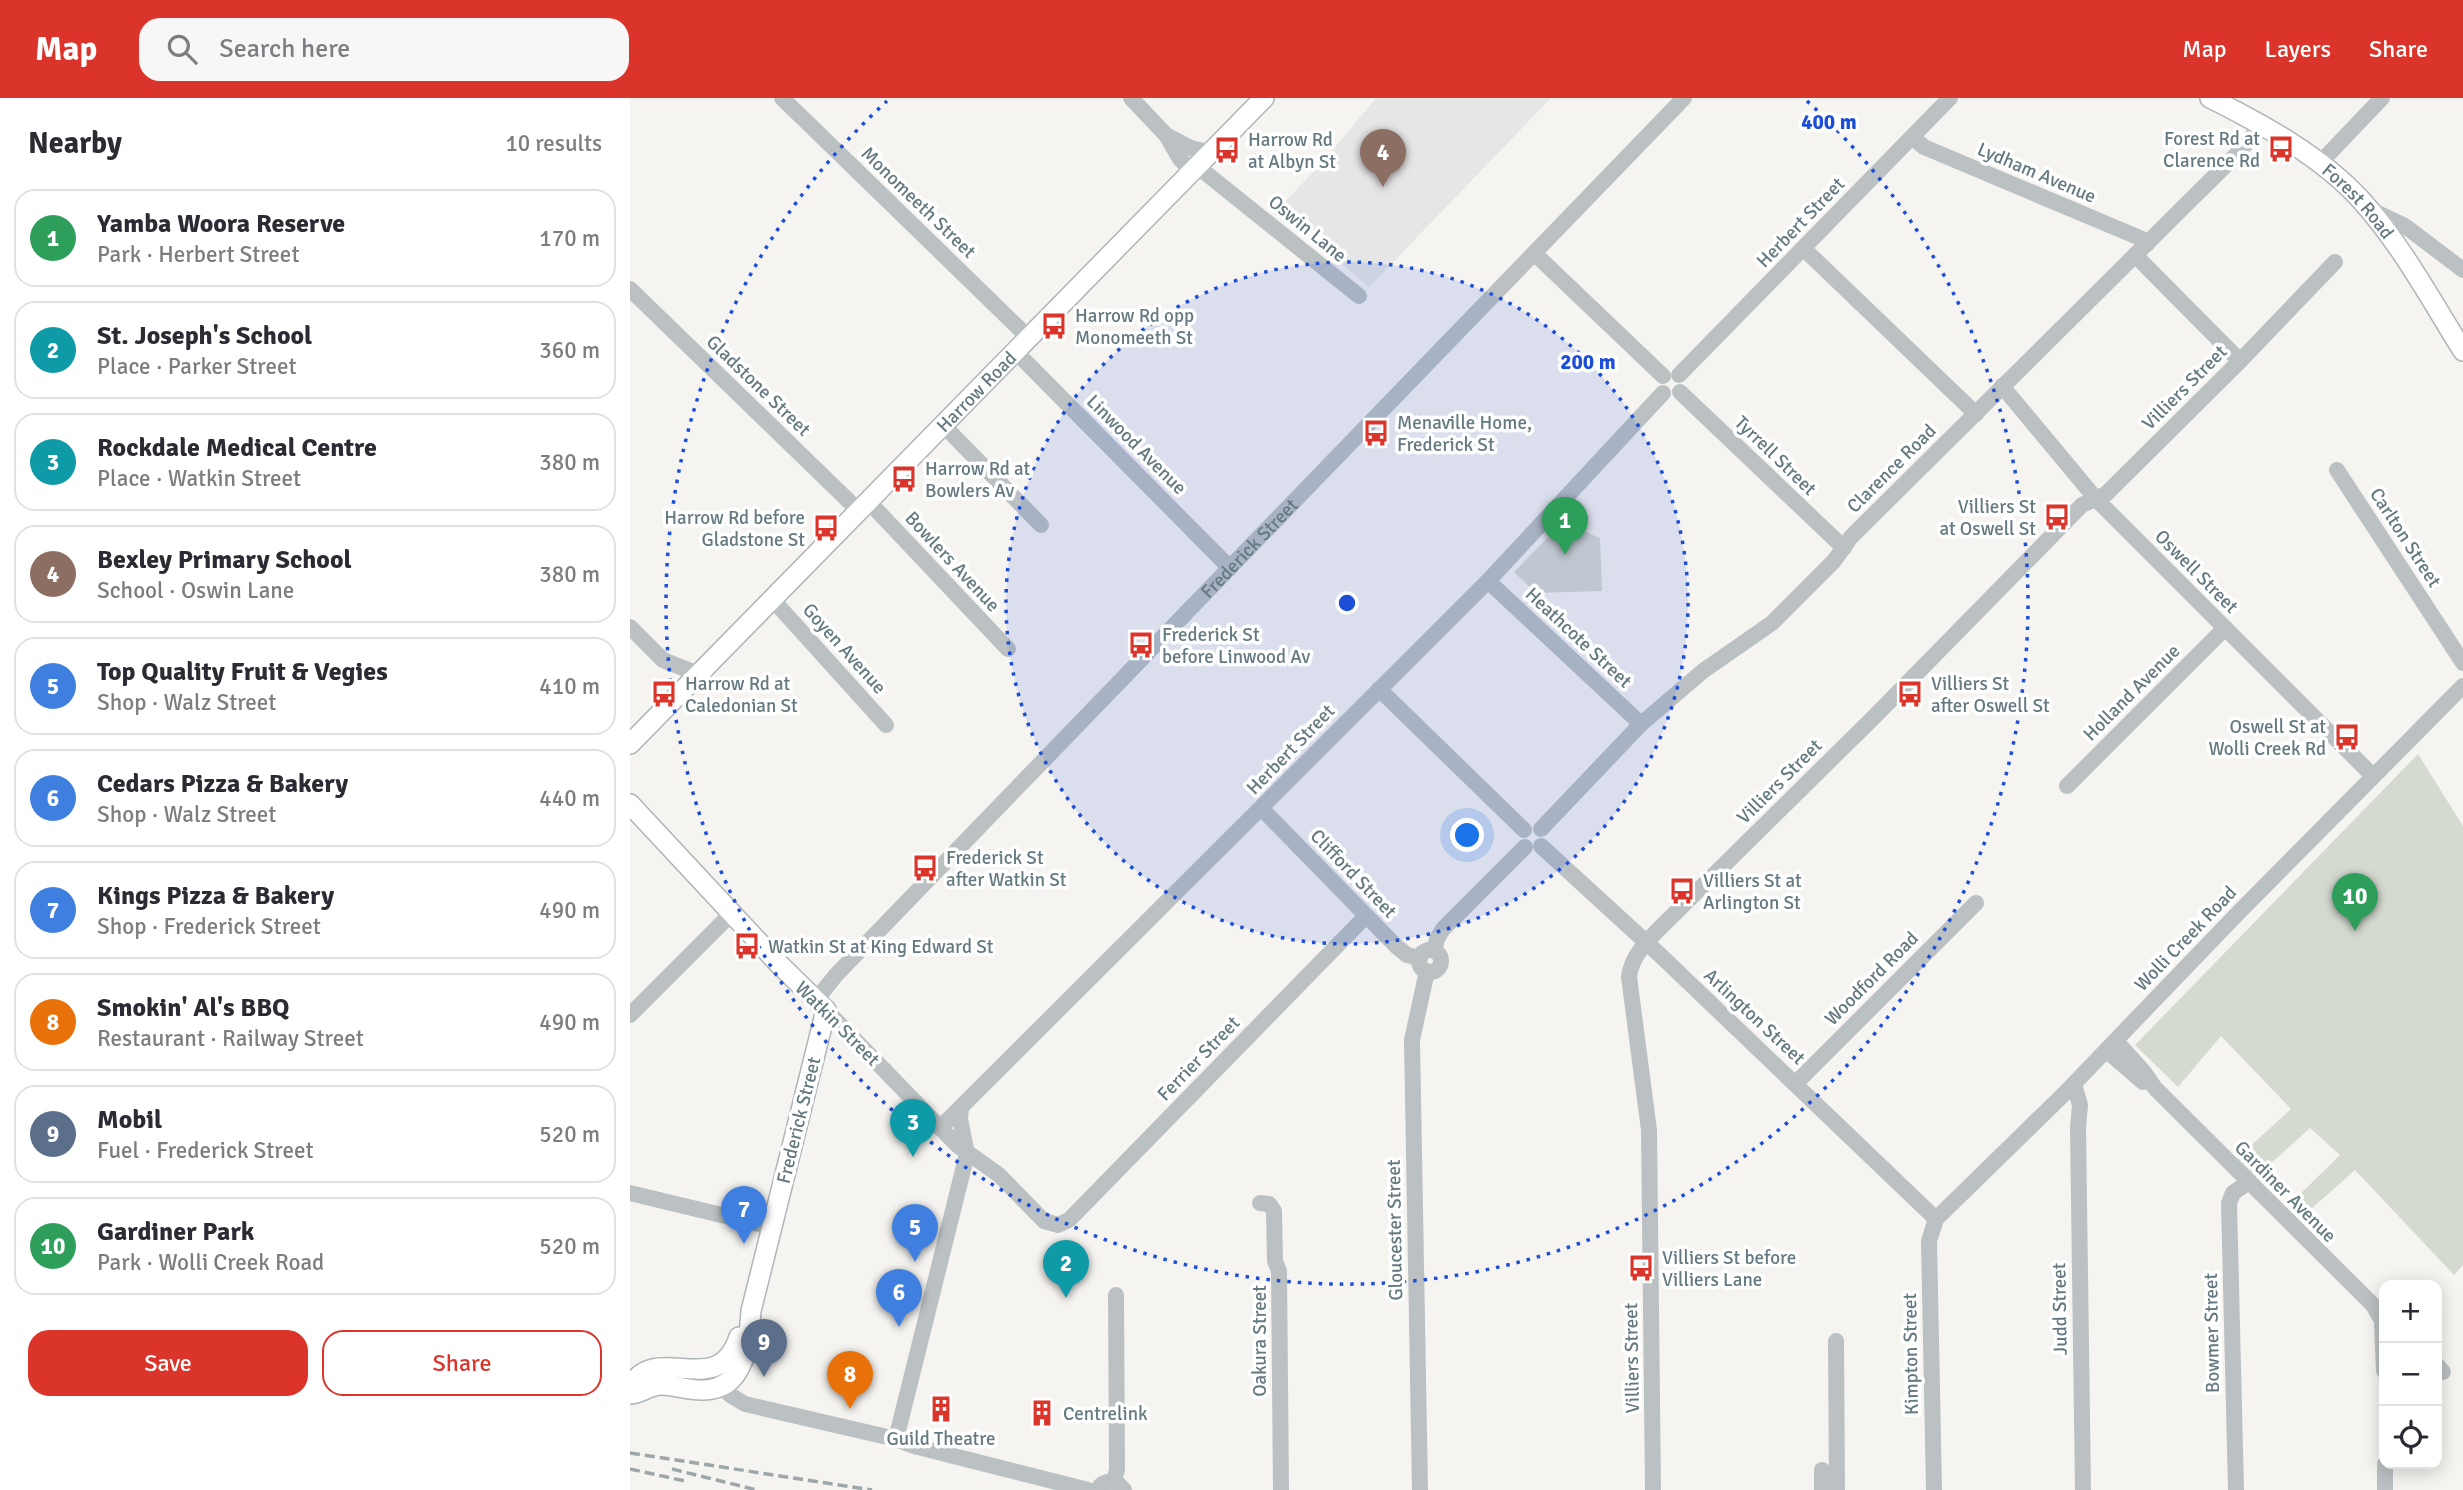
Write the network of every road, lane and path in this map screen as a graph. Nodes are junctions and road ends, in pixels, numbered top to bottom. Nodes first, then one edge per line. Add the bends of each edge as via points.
1 (782, 98) edge
2 (1131, 98) edge
3 (1264, 98) edge
4 (1685, 98) edge
5 (1950, 98) edge
6 (2210, 98) edge
7 (2382, 98) edge
8 (2262, 124) junction
9 (1166, 135) junction
10 (1912, 137) junction
11 (1200, 163) junction
12 (2319, 164) junction
13 (2369, 209) junction
14 (1804, 249) junction
15 (2141, 250) junction
16 (1534, 253) junction
17 (2335, 262) dead end
18 (2463, 269) edge
19 (630, 289) edge
20 (1359, 296) dead end
21 (1022, 344) junction
22 (2463, 351) edge
23 (2240, 362) junction
24 (1671, 375) junction
25 (2002, 386) junction
26 (1681, 392) junction
27 (1663, 393) junction
28 (1976, 414) junction
29 (943, 425) junction
30 (2337, 470) dead end
31 (2096, 500) junction
32 (864, 506) junction
33 (1041, 525) dead end
34 (1843, 548) junction
35 (1230, 568) junction
36 (1488, 580) junction
37 (773, 600) junction
38 (630, 628) edge
39 (2225, 628) junction
40 (1008, 649) dead end
41 (2463, 663) edge
42 (698, 674) junction
43 (2463, 685) edge
44 (1379, 689) junction
45 (1641, 724) junction
46 (886, 725) dead end
47 (630, 744) edge
48 (2373, 776) junction
49 (2067, 786) dead end
50 (630, 804) edge
51 (1262, 809) junction
52 (1541, 829) junction
53 (1524, 830) junction
54 (1533, 847) junction
55 (1976, 904) dead end
56 (732, 914) junction
57 (1366, 916) junction
58 (1646, 942) junction
59 (1427, 960) junction
60 (821, 1005) junction
61 (630, 1015) edge
62 (2111, 1046) junction
63 (1796, 1083) junction
64 (2069, 1088) junction
65 (961, 1107) junction
66 (940, 1128) junction
67 (967, 1154) junction
68 (2247, 1183) junction
69 (630, 1193) edge
70 (1260, 1203) dead end
71 (1936, 1219) junction
72 (1058, 1225) joint
73 (771, 1227) junction
74 (1116, 1295) dead end
75 (2379, 1316) edge
76 (1836, 1341) dead end
77 (722, 1376) junction
78 (630, 1387) edge
79 (630, 1394) edge
80 (896, 1439) junction
81 (2385, 1469) edge
82 (1822, 1470) dead end
83 (1119, 1486) edge
84 (1088, 1490) edge
85 (1097, 1490) edge
86 (1281, 1490) edge
87 (1420, 1490) edge
88 (1653, 1490) edge
89 (1822, 1490) edge
90 (1837, 1490) edge
91 (1934, 1490) edge
92 (2082, 1490) edge
93 (2236, 1490) edge
94 (2385, 1490) edge

1 - 21 street, Monomeeth Street
2 - 9 street
3 - 11 main road, Harrow Road
4 - 16 street, Frederick Street
5 - 10 street, Herbert Street
6 - 8 main road, Forest Road
7 - 12 street
8 - 12 main road, Forest Road
8 - 15 street, Clarence Road
9 - 11 street via 1191,148
9 - 11 street via 1181,159
10 - 14 street, Herbert Street
10 - 15 street, Lydham Avenue via 1924,147 2140,238
11 - 20 street, Oswin Lane
11 - 21 main road, Harrow Road
12 - 13 main road, Forest Road
13 - 18 street via 2405,226
13 - 22 main road, Forest Road
14 - 24 street, Herbert Street
14 - 28 street
15 - 23 street, Lydham Avenue
15 - 25 street, Clarence Road
16 - 24 street
16 - 35 street, Frederick Street
17 - 23 street, Villiers Street
19 - 32 street, Gladstone Street
21 - 29 main road, Harrow Road
21 - 35 street, Linwood Avenue
23 - 31 street, Villiers Street
24 - 26 street via 1684,383
24 - 27 street via 1659,385
25 - 28 street, Clarence Road
25 - 31 street, Oswell Street
26 - 27 street
26 - 34 street, Tyrrell Street
27 - 36 street, Herbert Street
28 - 34 street, Clarence Road
29 - 32 main road, Harrow Road
29 - 33 street
30 - 41 street, Carlton Street
31 - 39 street, Oswell Street
31 - 58 street, Villiers Street via 2082,506
32 - 37 main road, Harrow Road
32 - 40 street, Bowlers Avenue
34 - 45 street, Clarence Road via 1772,623 1703,671
35 - 60 street, Frederick Street via 836,975
36 - 44 street, Herbert Street
36 - 45 street, Heathcote Street
37 - 42 main road, Harrow Road
37 - 46 street, Goyen Avenue
38 - 42 street via 663,660
39 - 48 street, Oswell Street
39 - 49 street, Holland Avenue
42 - 47 main road, Harrow Road
43 - 48 street, Wolli Creek Road
44 - 51 street, Herbert Street
44 - 53 street
45 - 52 street, Clarence Road
48 - 62 street, Wolli Creek Road
50 - 56 main road, Watkin Street
51 - 57 street, Clifford Street
51 - 65 street, Herbert Street
52 - 53 street via 1532,825
52 - 54 street via 1545,838
53 - 54 street via 1521,839
54 - 58 street, Arlington Street
54 - 59 street via 1443,929
55 - 63 street, Woodford Road
56 - 60 main road, Watkin Street
56 - 61 street
57 - 59 street, Clifford Street via 1407,955
57 - 72 street, Ferrier Street via 1069,1220
58 - 63 street, Arlington Street
58 - 88 street, Villiers Street via 1629,977 1649,1130
59 - 87 street, Gloucester Street via 1412,1040
60 - 66 street, Watkin Street
60 - 73 main road, Frederick Street
62 - 64 street, Wolli Creek Road
62 - 68 street, Gardiner Avenue via 2144,1072
63 - 71 street, Arlington Street
64 - 71 street, Wolli Creek Road
64 - 92 street, Judd Street via 2080,1105
65 - 66 street, Herbert Street
65 - 67 street
66 - 67 street, Watkin Street
67 - 72 street, Watkin Street via 999,1175 1044,1221
67 - 80 street
68 - 75 street, Gardiner Avenue via 2373,1305
68 - 93 street, Bowmer Street via 2233,1193 2229,1203
69 - 73 street
70 - 86 street, Oakura Street via 1269,1204 1274,1211 1279,1271
71 - 91 street, Kimpton Street via 1928,1241
73 - 77 main road, Frederick Street via 745,1355 738,1371
74 - 83 street
76 - 90 street
77 - 78 main road via 660,1367 634,1379
77 - 79 main road via 707,1391 661,1385
77 - 80 street via 730,1395 745,1404
80 - 84 street
81 - 94 street
82 - 89 street
83 - 85 street via 1105,1482

